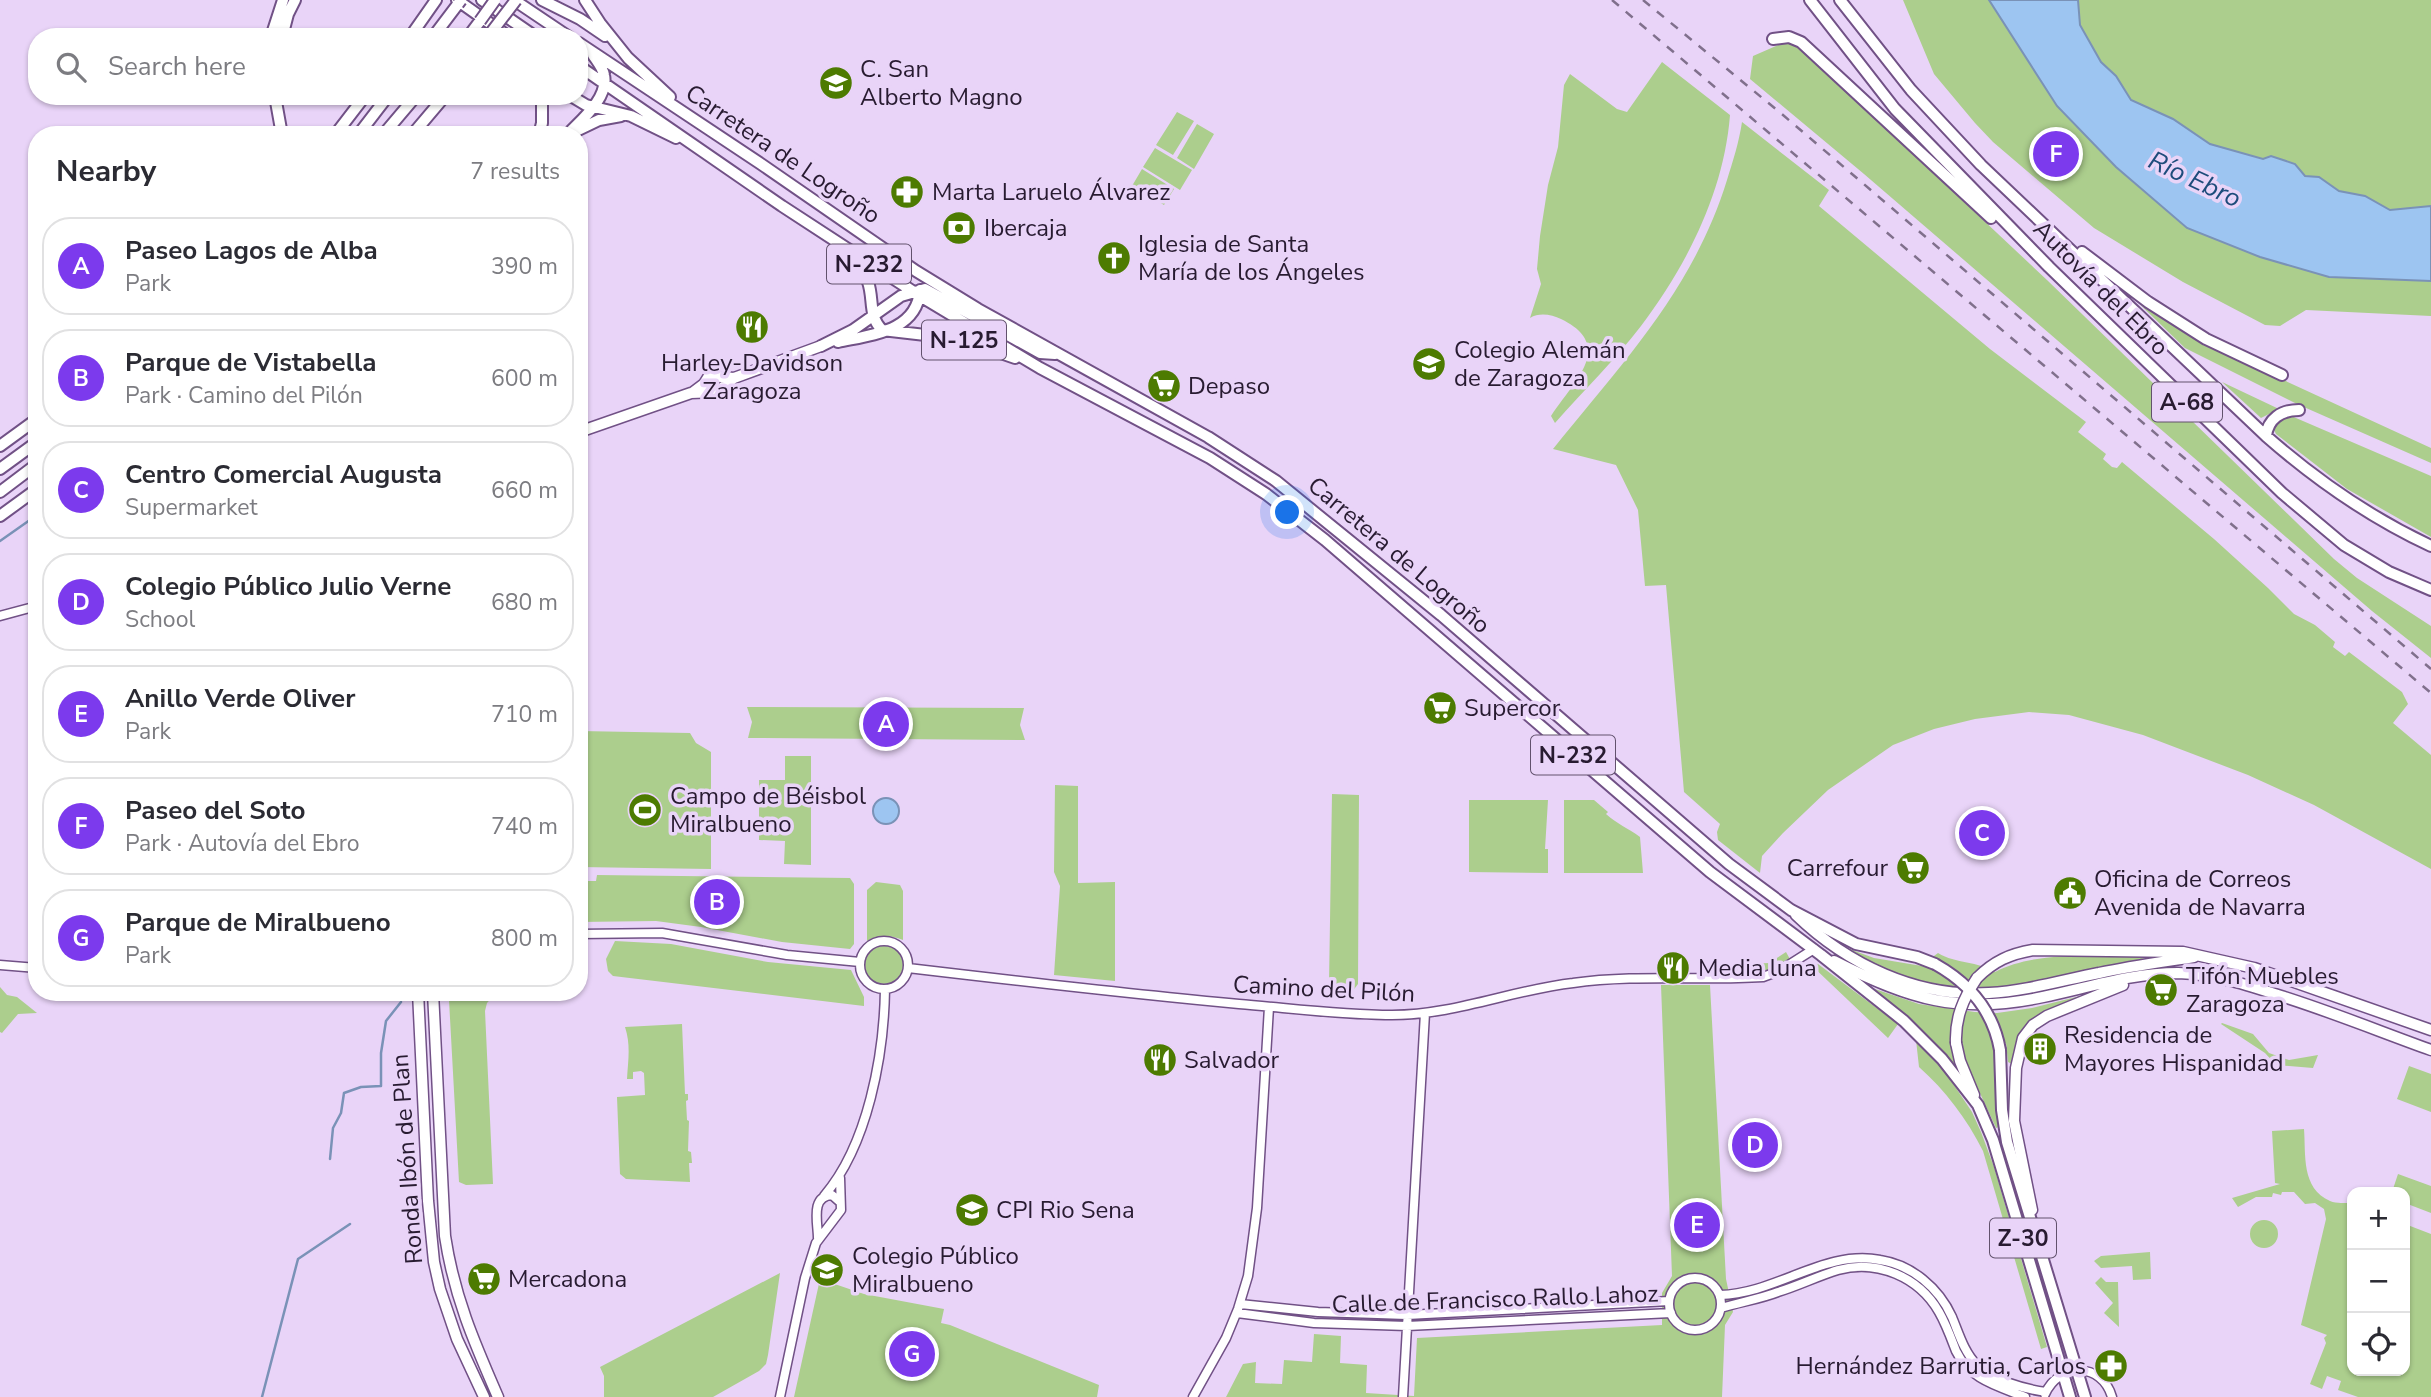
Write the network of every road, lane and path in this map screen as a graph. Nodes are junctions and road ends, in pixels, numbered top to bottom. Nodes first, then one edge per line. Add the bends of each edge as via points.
1 (283, 0) edge
2 (295, 0) edge
3 (436, 0) edge
4 (482, 0) edge
5 (495, 0) edge
6 (515, 0) edge
7 (542, 0) edge
8 (585, 0) edge
9 (1810, 0) edge
10 (1840, 0) edge
11 (459, 1) edge
12 (274, 28) edge
13 (284, 28) edge
14 (414, 28) edge
15 (440, 28) edge
16 (475, 28) edge
17 (494, 28) edge
18 (496, 28) edge
19 (523, 28) edge
20 (556, 28) edge
21 (1773, 39) dead end
22 (613, 41) junction
23 (590, 51) joint
24 (588, 72) edge
25 (604, 83) junction
26 (588, 104) edge
27 (277, 105) edge
28 (358, 105) edge
29 (381, 105) edge
30 (408, 105) edge
31 (438, 105) edge
32 (440, 105) edge
33 (542, 105) edge
34 (593, 107) junction
35 (679, 109) junction
36 (631, 116) junction
37 (280, 126) edge
38 (342, 126) edge
39 (365, 126) edge
40 (391, 126) edge
41 (420, 126) edge
42 (427, 126) edge
43 (541, 126) edge
44 (576, 126) edge
45 (586, 126) edge
46 (692, 143) junction
47 (2044, 225) junction
48 (828, 236) junction
49 (2049, 267) junction
50 (916, 271) junction
51 (917, 292) junction
52 (872, 316) junction
53 (884, 331) junction
54 (922, 334) junction
55 (821, 346) junction
56 (954, 352) dead end
57 (1059, 354) junction
58 (1040, 368) junction
59 (2282, 375) dead end
60 (720, 383) junction
61 (706, 388) junction
62 (2299, 410) dead end
63 (28, 426) edge
64 (588, 429) edge
65 (2266, 436) junction
66 (0, 446) edge
67 (28, 449) edge
68 (0, 469) edge
69 (28, 471) edge
70 (0, 492) edge
71 (28, 496) edge
72 (0, 516) edge
73 (2431, 546) edge
74 (2431, 590) edge
75 (28, 608) edge
76 (0, 616) edge
77 (1791, 910) junction
78 (588, 934) edge
79 (1817, 952) junction
80 (2201, 956) junction
81 (860, 962) junction
82 (0, 965) edge
83 (28, 967) edge
84 (908, 968) junction
85 (2179, 973) junction
86 (885, 989) junction
87 (418, 1001) edge
88 (432, 1001) edge
89 (1269, 1007) junction
90 (1424, 1013) junction
91 (2431, 1030) edge
92 (2431, 1050) edge
93 (1978, 1105) junction
94 (840, 1178) junction
95 (824, 1196) junction
96 (840, 1202) junction
97 (818, 1213) junction
98 (838, 1216) junction
99 (818, 1238) junction
100 (2037, 1238) junction
101 (1720, 1295) junction
102 (1669, 1301) junction
103 (1240, 1304) junction
104 (1721, 1308) junction
105 (1237, 1313) junction
106 (1671, 1313) junction
107 (1407, 1315) junction
108 (1407, 1326) junction
109 (2077, 1370) junction
110 (2063, 1373) junction
111 (2045, 1394) edge
112 (484, 1397) edge
113 (498, 1397) edge
114 (780, 1397) edge
115 (1194, 1397) edge
116 (1403, 1397) edge
117 (2025, 1397) edge
118 (2070, 1397) edge
119 (2085, 1397) edge
120 (2112, 1397) edge

1 - 12 highway
2 - 13 highway
3 - 14 highway
4 - 19 highway
5 - 16 highway, bridge
6 - 17 highway, bridge
6 - 20 highway
7 - 22 highway
8 - 22 highway
9 - 49 highway, Autovía del Ebro / A-68 via 1895,109
10 - 47 highway, Autovía del Ebro / A-68 via 1911,90
11 - 15 highway
11 - 18 highway
21 - 49 highway via 1789,37 1801,42
22 - 35 highway
23 - 25 highway via 604,72
23 - 35 highway, Carretera de Logroño / N-232
24 - 25 highway, Carretera de Logroño / N-232
25 - 34 highway
25 - 46 highway, Carretera de Logroño / N-232
26 - 34 highway
27 - 37 highway
28 - 38 highway
29 - 39 highway
30 - 40 highway
31 - 41 highway
32 - 42 highway
33 - 43 highway
34 - 36 highway
34 - 44 highway
35 - 50 highway, Carretera de Logroño / N-232
36 - 45 highway
36 - 46 highway
46 - 48 highway, Carretera de Logroño / N-232
47 - 59 highway via 2194,331
47 - 65 highway, Autovía del Ebro / A-68
48 - 51 highway, Carretera de Logroño / N-232
48 - 52 highway via 866,278
49 - 74 highway, Autovía del Ebro / A-68 via 2307,516 2365,559
50 - 51 highway
50 - 57 highway, Carretera de Logroño / N-232
51 - 52 highway, N-125 via 892,301
51 - 53 highway via 911,316
51 - 57 highway, N-125 via 935,293 1040,353
51 - 58 highway, Carretera de Logroño / N-232
52 - 53 highway
52 - 55 highway, N-125
53 - 54 highway, N-125
53 - 55 highway, N-125
54 - 56 highway
54 - 58 highway, N-125 via 967,341
55 - 60 main road, N-125
57 - 77 highway, Carretera de Logroño / N-232 via 1208,437 1300,499 1729,864
58 - 79 highway, Carretera de Logroño / N-232 via 1210,458 1296,516 1710,872
60 - 61 main road, N-125 via 714,393
60 - 61 main road, N-125 via 709,376
61 - 64 main road, N-125
62 - 65 highway via 2273,419
63 - 66 highway
65 - 73 highway, Autovía del Ebro / A-68 via 2343,495
67 - 68 highway
69 - 70 highway
71 - 72 highway
75 - 76 street
77 - 80 main road, Carretera de Logroño / N-232 via 1808,927 1880,973 1955,992 2008,991
77 - 100 highway, Z-30, bridge via 1856,944 1935,964 1960,980 1982,1004 1995,1027 2004,1127
78 - 81 street via 672,934 787,955
79 - 85 main road, Carretera de Logroño via 1875,982 1937,1002 2016,1002 2141,976
79 - 90 street, Camino del Pilón via 1767,976 1571,983
79 - 93 highway, Z-30 via 1918,1033
80 - 91 main road via 2254,968
80 - 93 main road, Z-30, bridge via 2163,950 2033,950 1997,961 1978,978 1963,1002 1956,1026 1964,1073
81 - 84 street via 868,947 888,941 901,947
81 - 86 street via 869,984
82 - 83 street
84 - 86 street via 898,985
84 - 89 street, Camino del Pilón
85 - 92 main road via 2251,986
85 - 100 main road via 2106,990 2047,1016 2023,1038 2016,1068 2014,1121
86 - 94 street via 873,1084
87 - 112 main road, Ronda Ibón de Plan via 434,1262 457,1339
88 - 113 main road, Ronda Ibón de Plan via 450,1270 468,1329
89 - 90 street, Camino del Pilón
89 - 103 street via 1257,1208
90 - 107 street
93 - 110 highway, Z-30 via 2000,1162
94 - 95 street
94 - 96 street
95 - 96 street via 832,1195
95 - 97 street via 817,1203
96 - 98 street
97 - 98 street via 825,1219
97 - 99 street
98 - 99 street
99 - 114 street
100 - 109 highway, Z-30
101 - 102 street, Calle de Francisco Rallo Lahoz via 1709,1282 1696,1278 1677,1285
101 - 104 street
101 - 111 street via 1757,1289 1846,1259 1894,1263 1936,1292 1980,1367
102 - 106 street, Calle de Francisco Rallo Lahoz
102 - 107 street, Calle de Francisco Rallo Lahoz
103 - 105 street
103 - 107 street, Calle de Francisco Rallo Lahoz
104 - 106 street, Calle de Francisco Rallo Lahoz via 1711,1325 1697,1330 1680,1325
104 - 117 street, Calle de Francisco Rallo Lahoz via 1841,1269 1887,1270 1930,1299 1960,1359 1972,1373
105 - 108 street, Calle de Francisco Rallo Lahoz via 1304,1323
105 - 115 street
106 - 108 street, Calle de Francisco Rallo Lahoz
107 - 108 street
108 - 116 street
109 - 110 street
109 - 119 highway, Z-30
109 - 120 street via 2101,1378
110 - 111 street
110 - 118 highway, Z-30

